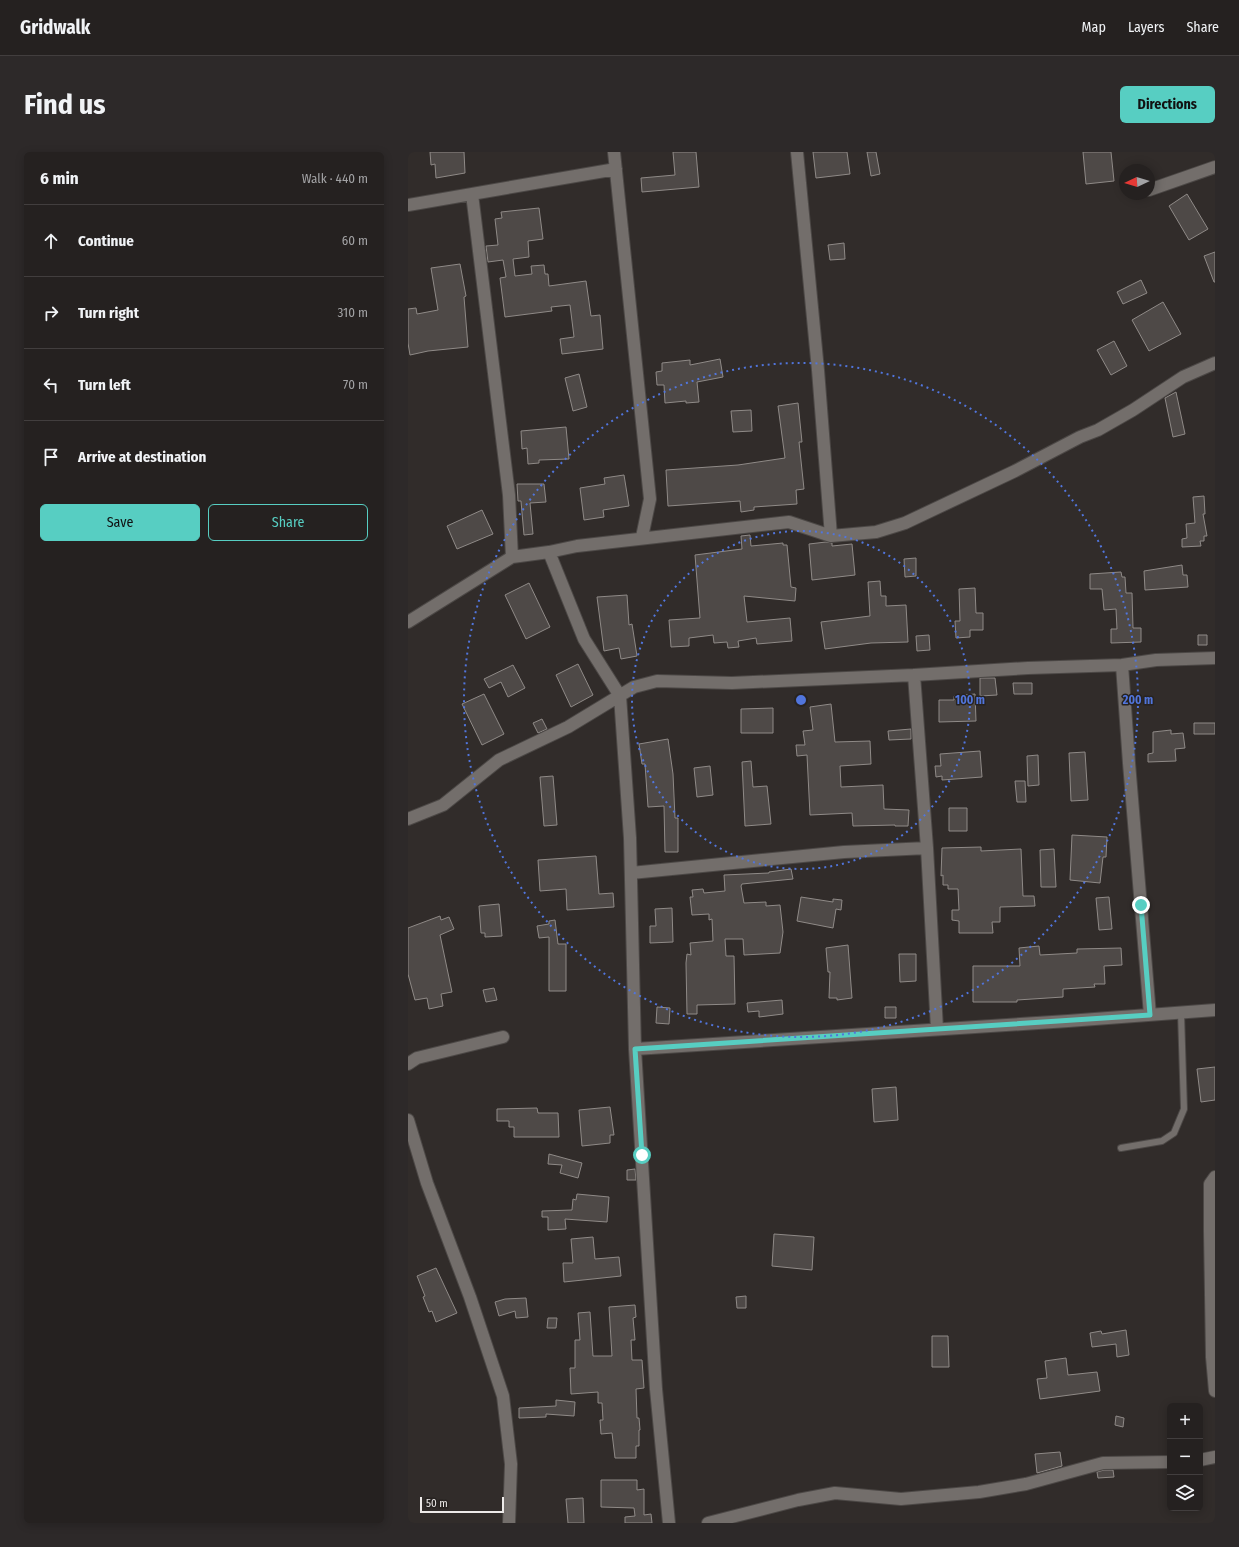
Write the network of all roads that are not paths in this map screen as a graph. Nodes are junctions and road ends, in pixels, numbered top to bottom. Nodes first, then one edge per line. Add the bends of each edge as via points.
1 (614, 152) edge
2 (797, 152) edge
3 (1215, 167) edge
4 (616, 169) junction
5 (1155, 188) edge
6 (472, 194) junction
7 (408, 205) edge
8 (1215, 363) edge
9 (831, 536) junction
10 (642, 537) junction
11 (549, 552) junction
12 (512, 557) junction
13 (408, 622) edge
14 (1215, 658) edge
15 (1122, 665) junction
16 (914, 676) junction
17 (620, 696) junction
18 (408, 819) edge
19 (927, 848) junction
20 (631, 873) junction
21 (1215, 1010) edge
22 (1181, 1013) junction
23 (1150, 1015) junction
24 (937, 1030) junction
25 (504, 1037) dead end
26 (635, 1049) junction
27 (408, 1064) edge
28 (408, 1120) edge
29 (1121, 1148) dead end
30 (1215, 1177) edge
31 (1215, 1391) edge
32 (1215, 1457) edge
33 (1203, 1459) edge
34 (1167, 1462) edge
35 (509, 1523) edge
36 (669, 1523) edge
37 (708, 1523) edge

1 - 4 street
2 - 9 street
3 - 5 street
4 - 6 street
4 - 10 street via 650,499
6 - 7 street
6 - 12 street via 509,495
8 - 9 street via 1183,377 1098,430 961,498 905,523 876,532
9 - 10 street via 789,522
10 - 11 street
11 - 12 street
11 - 17 street via 584,640
12 - 13 street
14 - 15 street via 1156,660
15 - 16 street
15 - 23 street
16 - 17 street via 732,683 658,680 634,687
16 - 19 street
17 - 18 street via 568,727 499,760 443,805
17 - 20 street
19 - 20 street via 844,852
19 - 24 street
20 - 26 street
21 - 22 street
22 - 23 street
22 - 29 lane via 1184,1109 1174,1133 1162,1141
23 - 24 street
24 - 26 street
25 - 27 street via 427,1055
26 - 36 street via 656,1389
28 - 35 street via 427,1183 473,1304 503,1396 511,1464
30 - 31 street via 1210,1184 1210,1232
32 - 33 street
34 - 37 street via 1104,1463 1026,1484 979,1492 901,1499 835,1493

